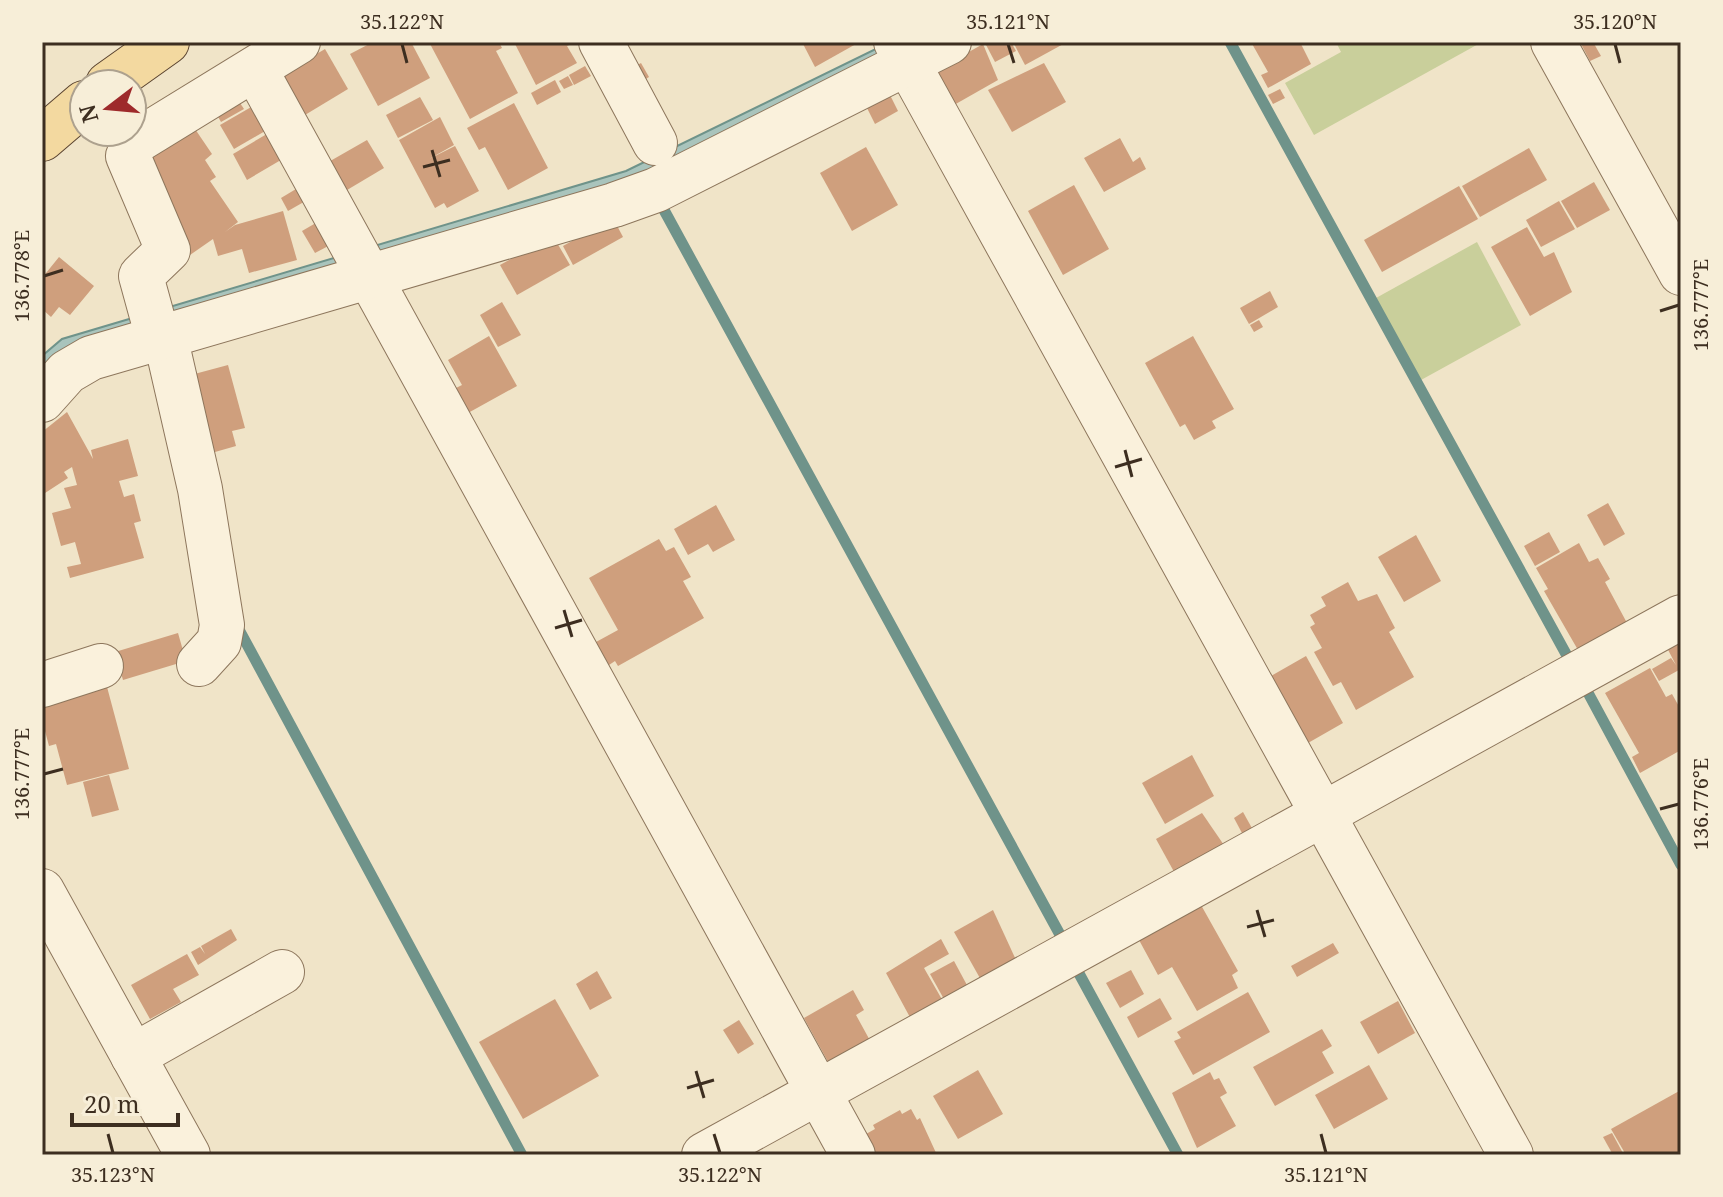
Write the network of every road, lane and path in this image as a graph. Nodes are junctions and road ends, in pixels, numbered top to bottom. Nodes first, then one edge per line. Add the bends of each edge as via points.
1 (167, 42) edge
2 (298, 42) edge
3 (601, 42) edge
4 (949, 42) edge
5 (1553, 42) edge
6 (903, 54) edge
7 (130, 68) edge
8 (255, 69) junction
9 (68, 117) edge
10 (42, 139) edge
11 (655, 143) dead end
12 (361, 265) junction
13 (1681, 273) edge
14 (157, 327) junction
15 (42, 400) edge
16 (1681, 617) edge
17 (199, 664) dead end
18 (101, 666) dead end
19 (42, 685) edge
20 (1324, 813) junction
21 (42, 891) edge
22 (282, 972) dead end
23 (133, 1056) junction
24 (819, 1092) junction
25 (188, 1155) edge
26 (704, 1155) edge
27 (853, 1155) edge
28 (1511, 1155) edge

1 - 7 main road
2 - 8 street
3 - 11 street
4 - 6 street
5 - 13 street
6 - 12 street via 656,190
6 - 20 street
8 - 12 street
8 - 14 street via 135,142 128,156 168,250 141,276
9 - 10 main road
12 - 14 street
12 - 24 street
14 - 15 street via 67,372
14 - 17 street via 200,489 222,625 219,642
16 - 20 street
18 - 19 street
20 - 24 street
20 - 28 street
21 - 23 street
22 - 23 street
23 - 25 street
24 - 26 street
24 - 27 street

